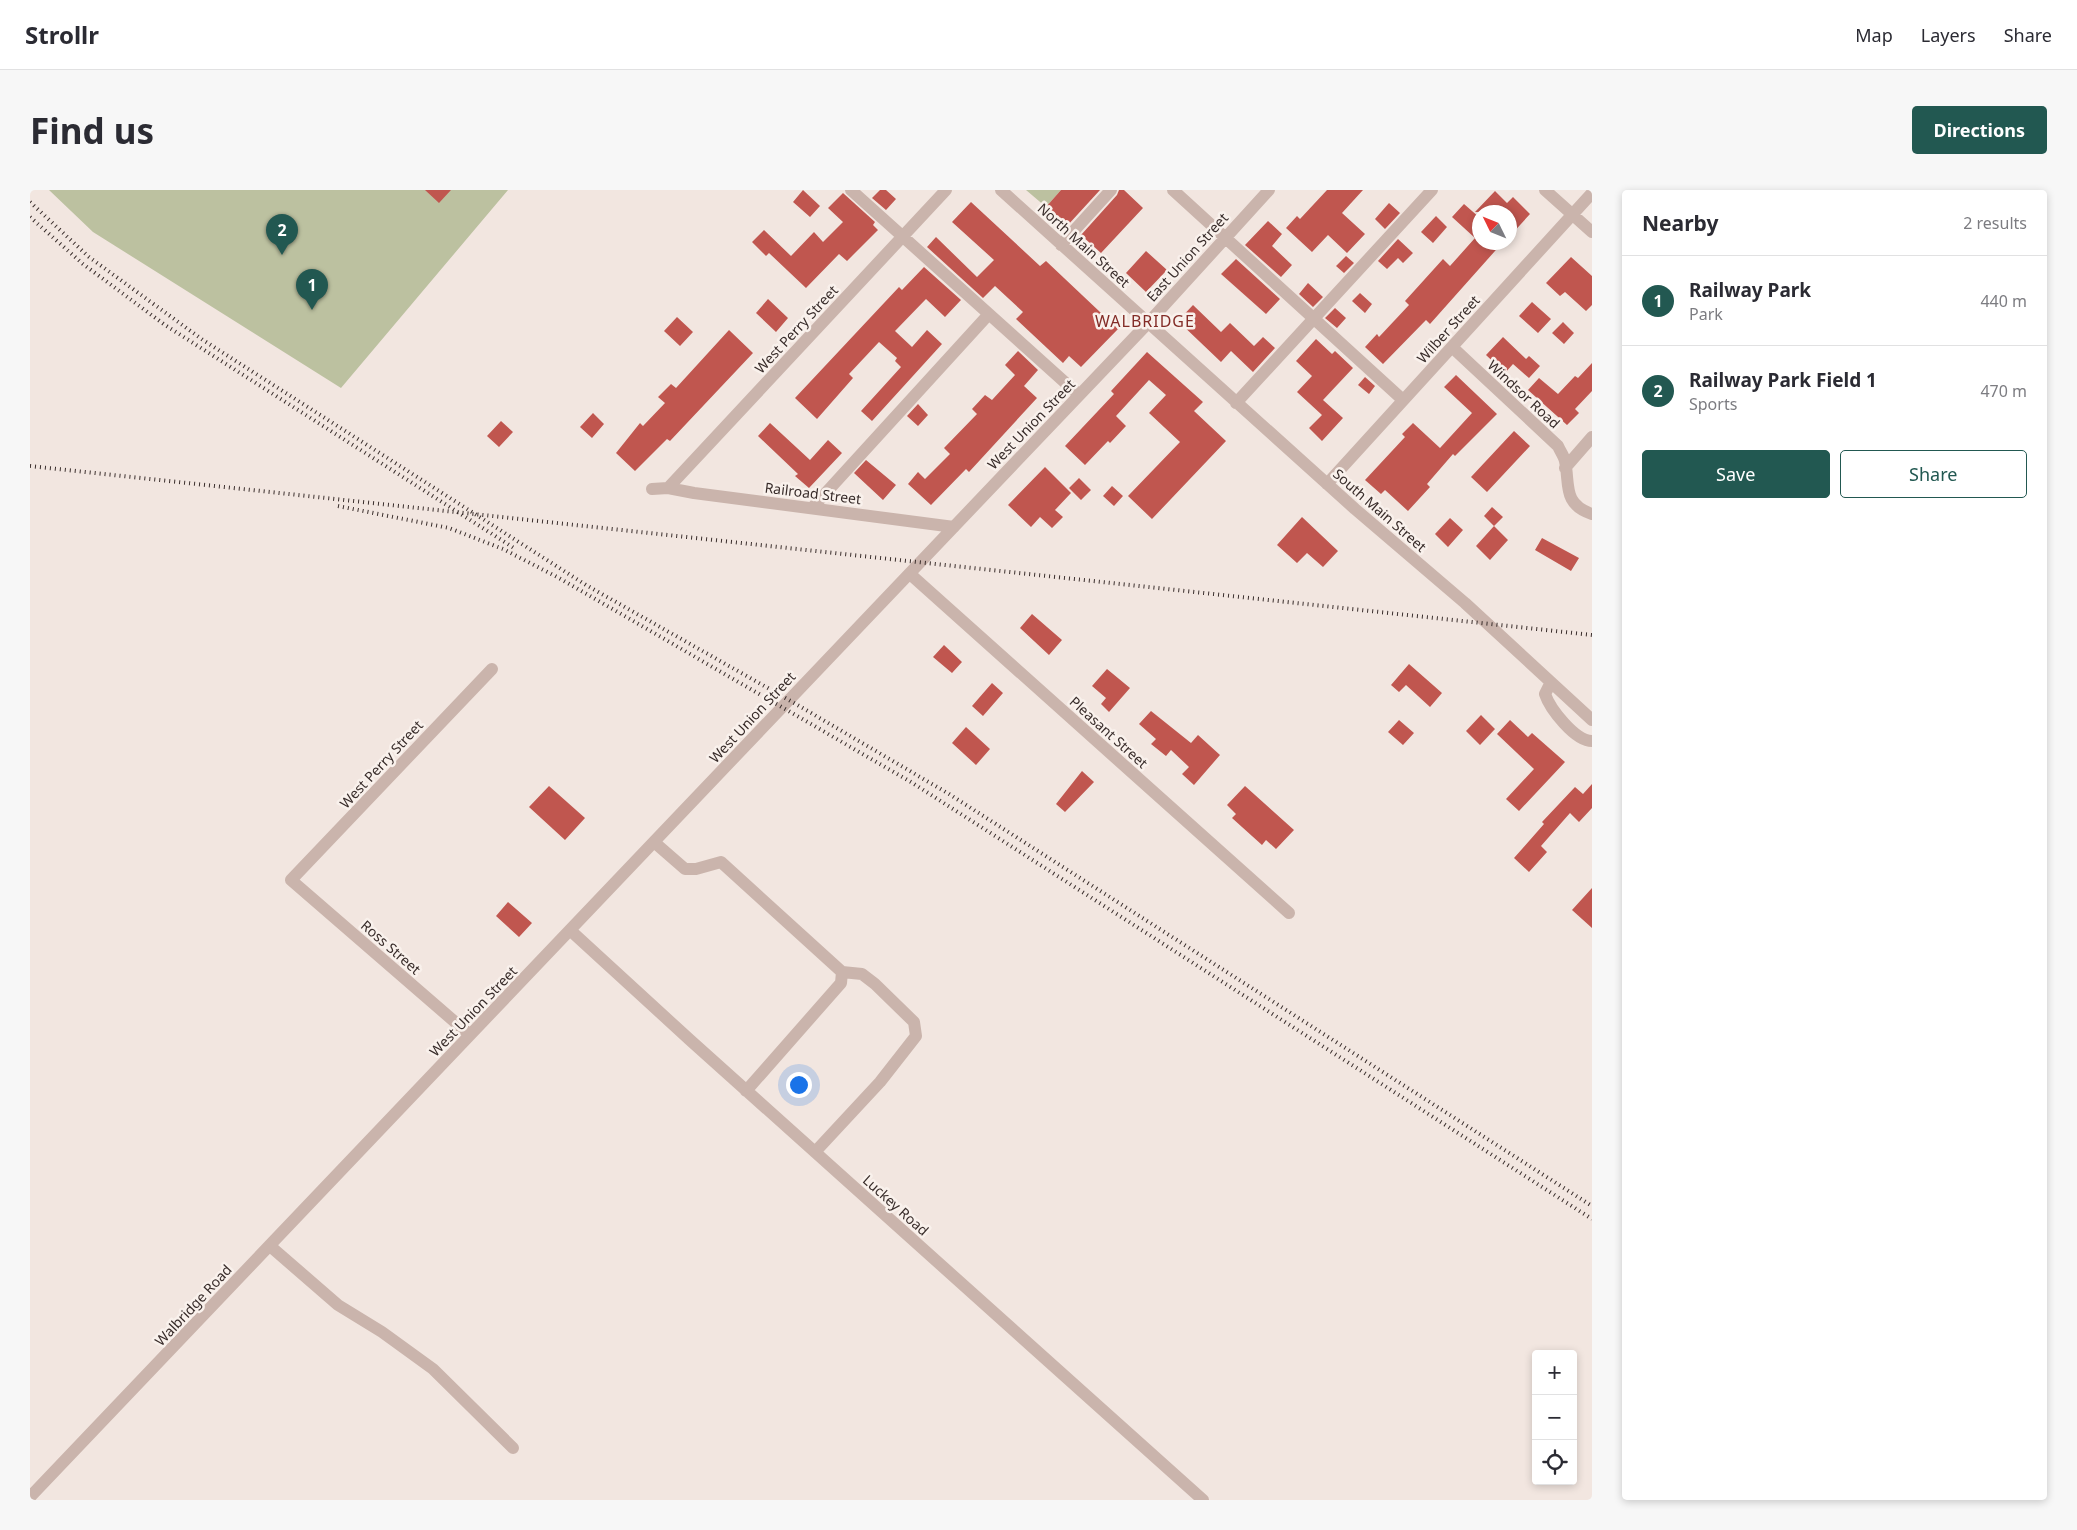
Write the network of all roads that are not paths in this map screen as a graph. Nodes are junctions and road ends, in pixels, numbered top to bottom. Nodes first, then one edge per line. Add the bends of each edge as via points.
1 (851, 190) edge
2 (946, 190) edge
3 (1001, 190) edge
4 (1111, 190) edge
5 (1173, 190) edge
6 (1269, 190) edge
7 (1432, 190) edge
8 (1545, 190) edge
9 (1592, 193) edge
10 (1572, 214) junction
11 (1592, 232) edge
12 (903, 236) junction
13 (1225, 238) junction
14 (1062, 245) junction
15 (989, 314) junction
16 (1314, 319) junction
17 (1148, 323) junction
18 (1452, 347) junction
19 (1079, 395) junction
20 (1404, 400) junction
21 (1236, 403) junction
22 (1592, 437) edge
23 (1565, 468) junction
24 (1327, 484) junction
25 (668, 488) junction
26 (652, 489) dead end
27 (812, 508) junction
28 (1592, 514) edge
29 (954, 527) junction
30 (910, 574) junction
31 (492, 669) dead end
32 (1551, 682) junction
33 (1592, 720) edge
34 (1592, 741) edge
35 (654, 842) junction
36 (291, 880) joint
37 (1289, 913) dead end
38 (571, 930) junction
39 (842, 972) junction
40 (470, 1035) junction
41 (746, 1091) junction
42 (378, 1132) joint
43 (815, 1152) junction
44 (270, 1246) junction
45 (513, 1448) dead end
46 (30, 1497) edge
47 (1203, 1500) edge

1 - 12 street
2 - 12 street, West Perry Street
3 - 14 street, North Main Street
4 - 14 street
5 - 13 street
6 - 13 street, East Union Street
7 - 16 street
8 - 10 street
9 - 10 street, Wilber Street
10 - 11 street
10 - 18 street, Wilber Street
12 - 15 street
12 - 25 street, West Perry Street
13 - 16 street
13 - 17 street, East Union Street
14 - 17 street, North Main Street
15 - 19 street
15 - 27 street
16 - 20 street
16 - 21 street
17 - 19 street, West Union Street
17 - 21 street, South Main Street
18 - 20 street, Wilber Street
18 - 23 street, Windsor Road via 1558,446
19 - 29 street, West Union Street
20 - 24 street, Wilber Street
21 - 24 street, South Main Street
22 - 23 street
23 - 28 street, Windsor Road via 1568,494 1575,504
24 - 32 street, South Main Street via 1466,603
25 - 26 street, Railroad Street
25 - 27 street, Railroad Street
27 - 29 street, Railroad Street
29 - 30 street, West Union Street
30 - 35 street, West Union Street
30 - 37 street, Pleasant Street
31 - 36 street, West Perry Street
32 - 33 street, South Main Street
32 - 34 street via 1545,694 1551,706 1575,733
35 - 38 street, West Union Street
35 - 39 street via 685,869 720,862
36 - 40 street, Ross Street
38 - 40 street, West Union Street
38 - 41 street, Luckey Road
39 - 41 street via 841,983
39 - 43 street via 862,974 875,984 914,1022 916,1036 880,1082
40 - 42 street, West Union Street
41 - 43 street, Luckey Road
42 - 44 street, Walbridge Road
43 - 47 street, Luckey Road
44 - 45 street via 338,1305 433,1369
44 - 46 street, Walbridge Road

